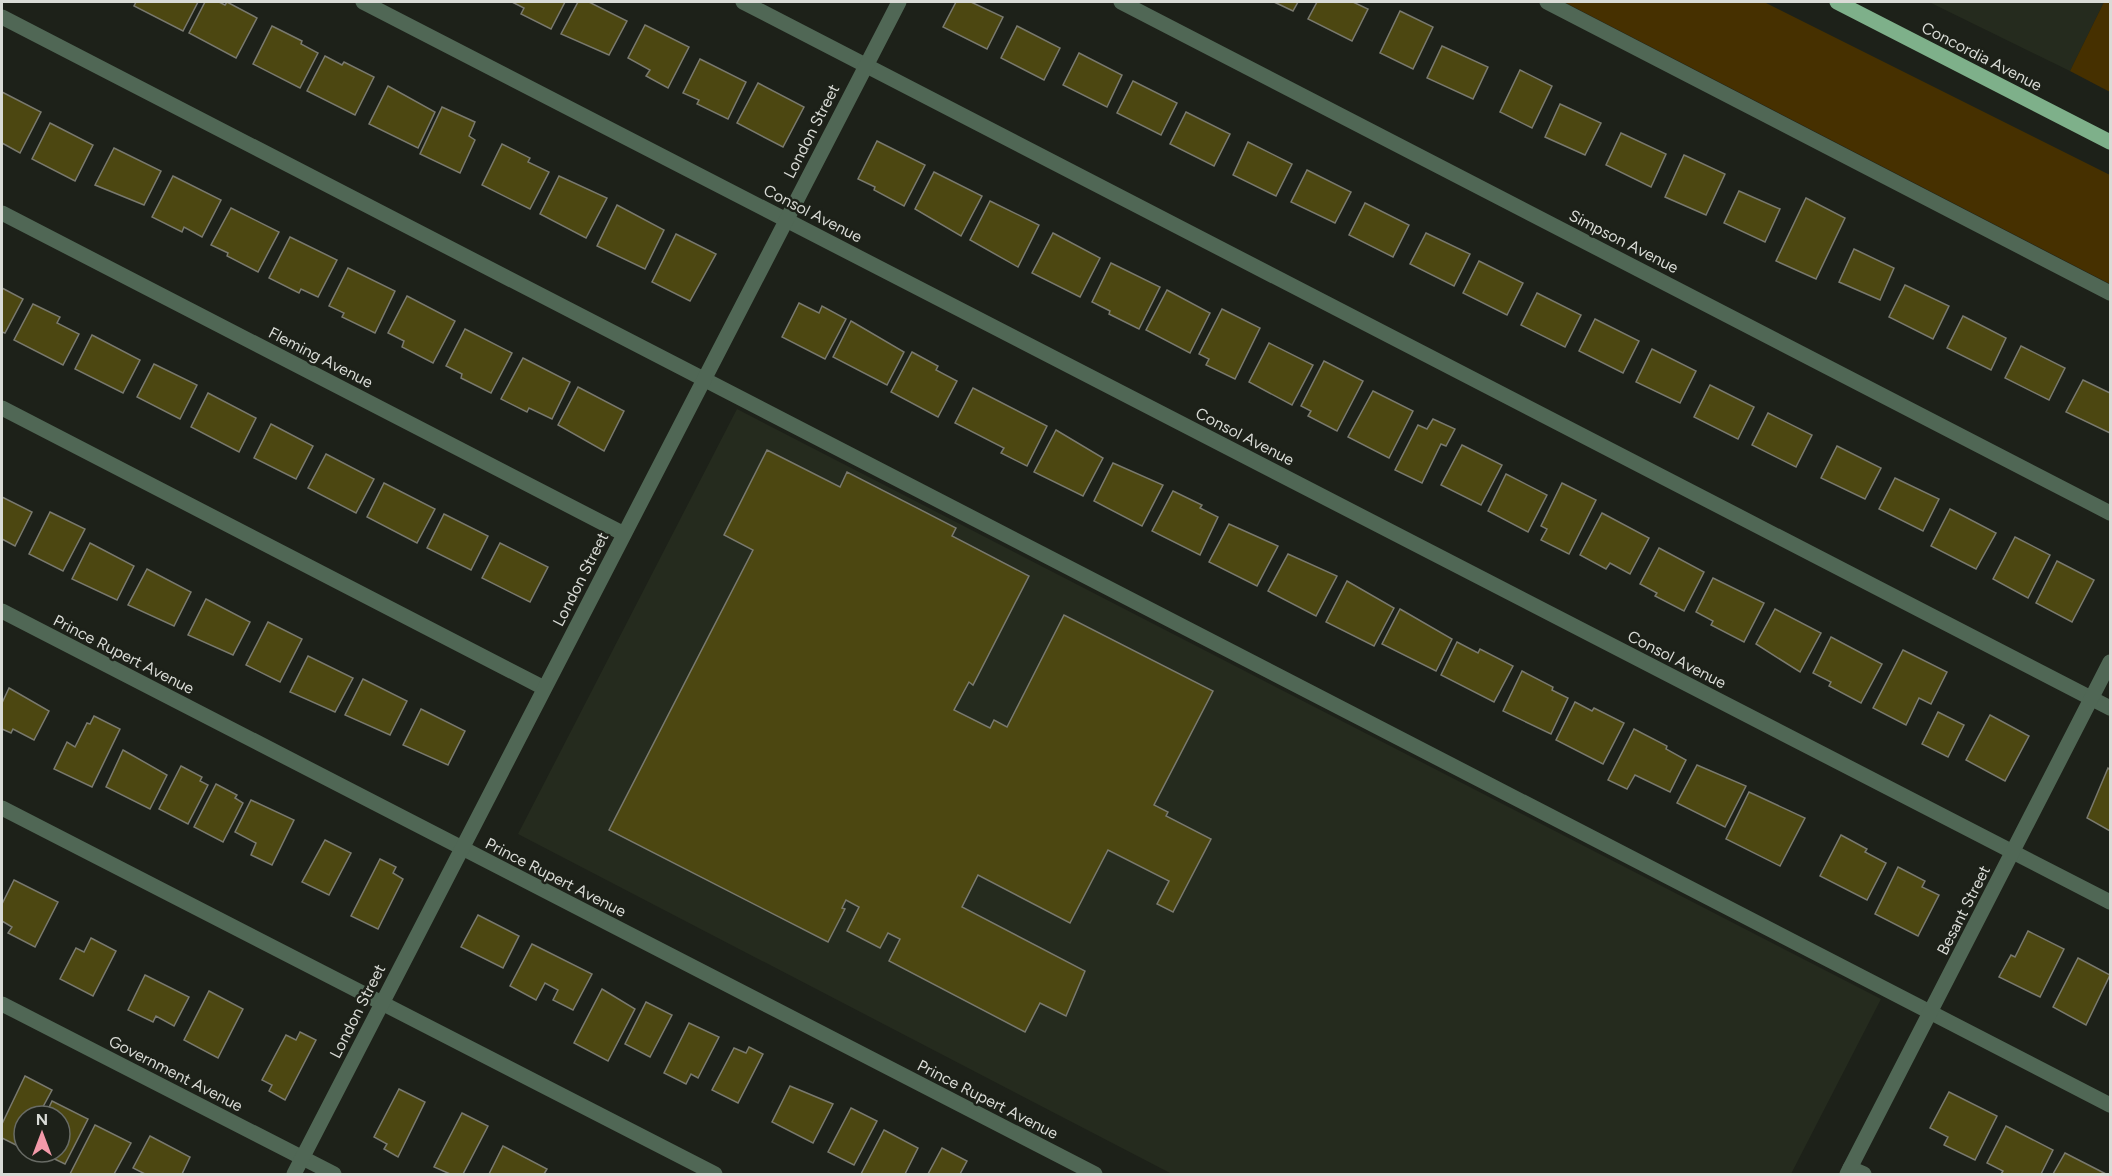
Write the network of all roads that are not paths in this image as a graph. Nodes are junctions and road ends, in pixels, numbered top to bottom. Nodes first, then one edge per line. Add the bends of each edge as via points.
1 (363, 2) edge
2 (743, 2) edge
3 (899, 2) edge
4 (1121, 2) edge
5 (1546, 2) edge
6 (1837, 2) edge
7 (2, 17) edge
8 (865, 64) junction
9 (2110, 142) edge
10 (2, 213) edge
11 (785, 219) junction
12 (2110, 293) edge
13 (703, 379) junction
14 (2, 408) edge
15 (2110, 513) edge
16 (624, 534) junction
17 (2, 611) edge
18 (2110, 662) edge
19 (544, 688) junction
20 (2091, 698) junction
21 (2110, 708) edge
22 (2, 808) edge
23 (461, 848) junction
24 (2012, 852) junction
25 (2110, 902) edge
26 (2, 1004) edge
27 (381, 1004) junction
28 (1930, 1013) junction
29 (2110, 1105) edge
30 (302, 1158) junction
31 (1854, 1172) edge
32 (294, 1174) edge
33 (334, 1174) edge
34 (715, 1174) edge
35 (1095, 1174) edge

1 - 11 street, Consol Avenue
2 - 8 street
3 - 8 street, London Street
4 - 15 street, Simpson Avenue
5 - 12 street
6 - 9 main road, Concordia Avenue
7 - 13 street
8 - 11 street, London Street
8 - 20 street
10 - 16 street, Fleming Avenue
11 - 13 street, London Street
11 - 24 street, Consol Avenue
13 - 16 street, London Street
13 - 28 street
14 - 19 street
16 - 19 street, London Street
17 - 23 street, Prince Rupert Avenue
18 - 20 street, Besant Street
19 - 23 street, London Street
20 - 21 street
20 - 24 street, Besant Street
22 - 27 street
23 - 27 street, London Street
23 - 35 street, Prince Rupert Avenue
24 - 25 street, Consol Avenue
24 - 28 street, Besant Street
26 - 30 street, Government Avenue
27 - 30 street, London Street
27 - 34 street
28 - 29 street
28 - 31 street, Besant Street
30 - 32 street, London Street
30 - 33 street, Government Avenue

